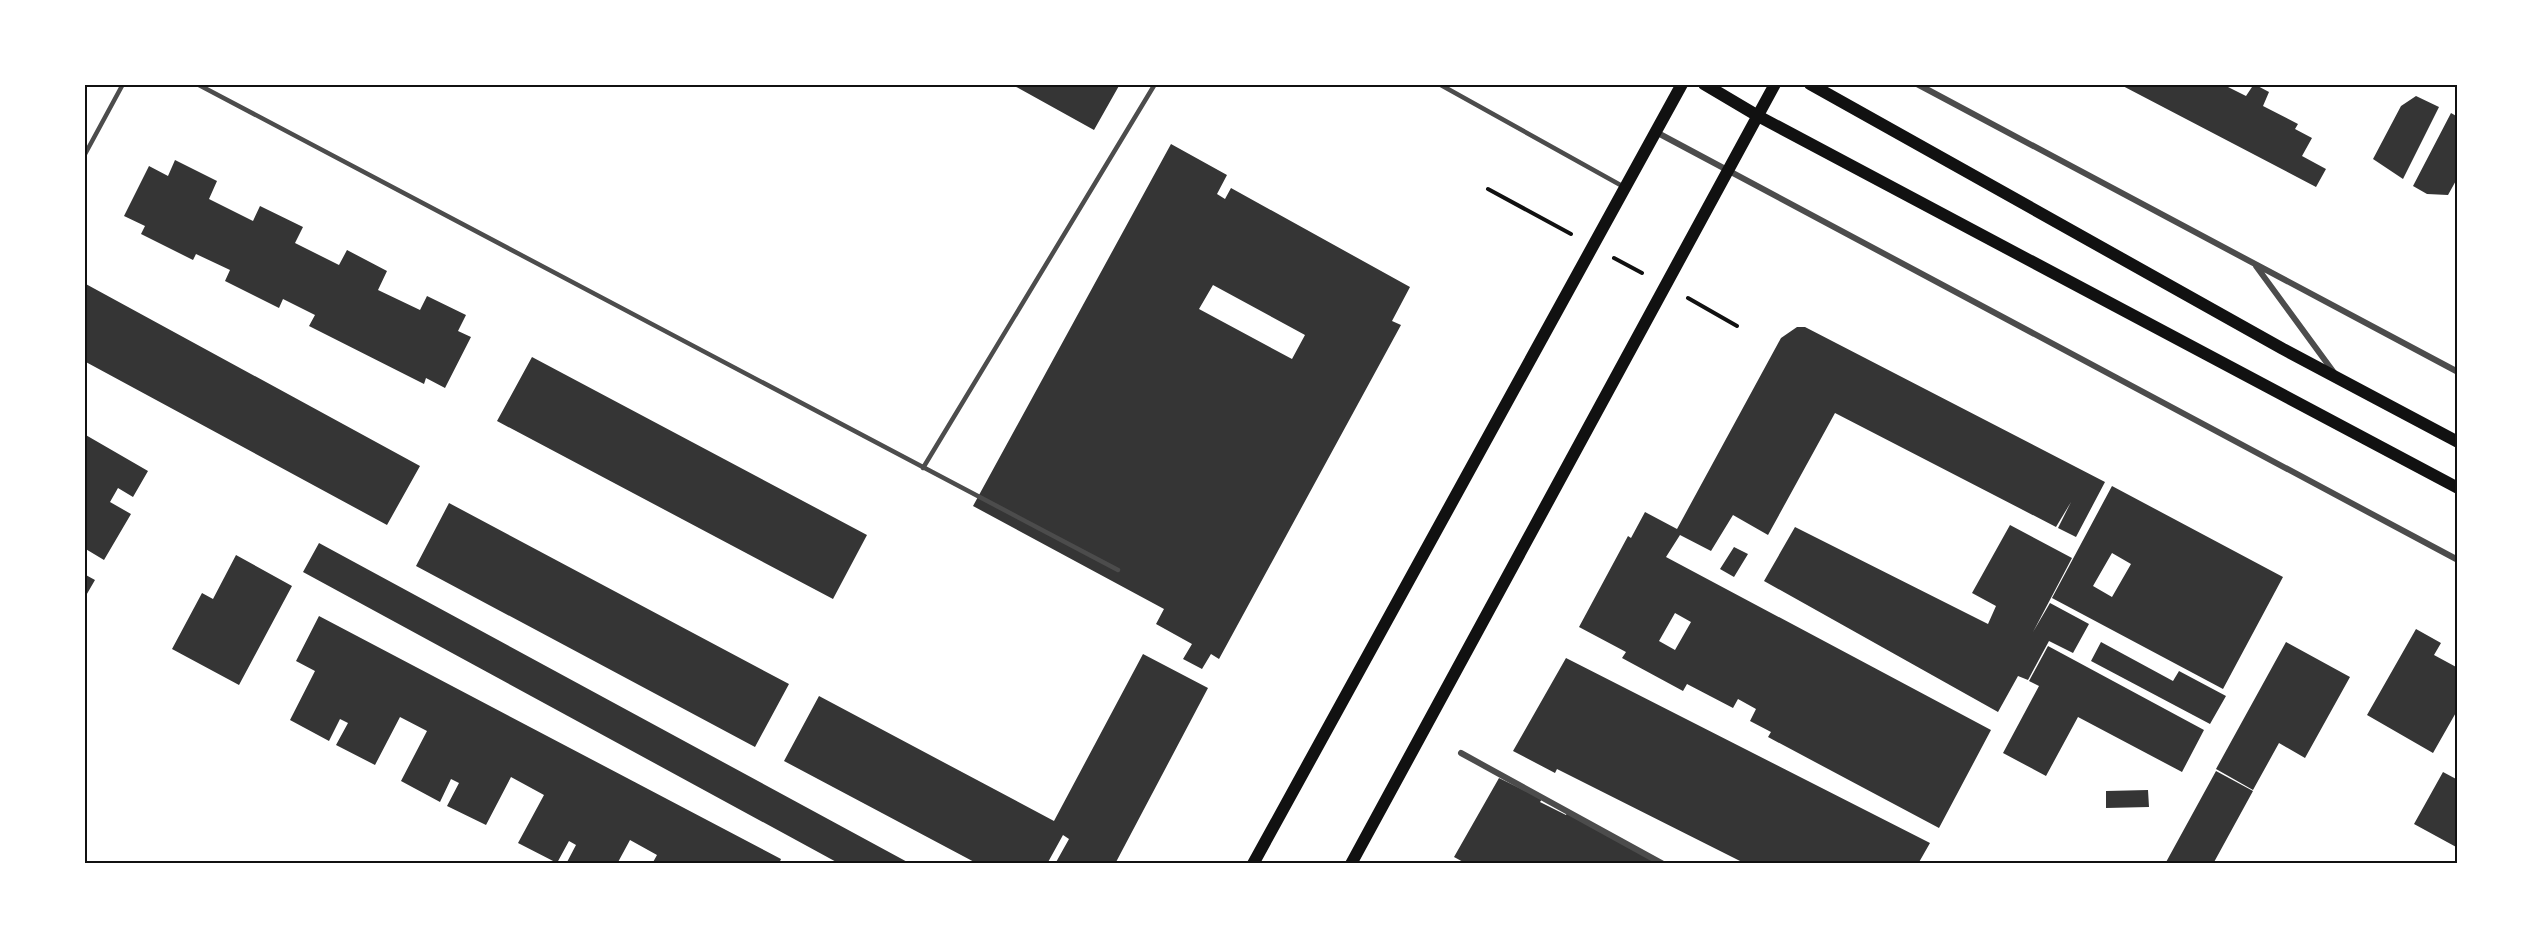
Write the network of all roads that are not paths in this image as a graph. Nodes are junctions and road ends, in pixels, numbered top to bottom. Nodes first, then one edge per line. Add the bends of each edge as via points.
1 (123, 84) edge
2 (196, 84) edge
3 (1155, 84) edge
4 (1439, 84) edge
5 (1682, 84) edge
6 (1704, 84) edge
7 (1775, 84) edge
8 (1810, 84) edge
9 (1917, 84) edge
10 (1758, 116) junction
11 (1656, 132) junction
12 (84, 156) edge
13 (1728, 171) junction
14 (1624, 187) junction
15 (2254, 264) junction
16 (2458, 372) edge
17 (2339, 379) junction
18 (2458, 442) edge
19 (923, 468) junction
20 (2458, 488) edge
21 (2458, 560) edge
22 (1118, 570) dead end
23 (1461, 753) dead end
24 (1253, 864) edge
25 (1351, 864) edge
26 (1663, 864) edge

1 - 12 lane
2 - 19 lane
3 - 19 lane
4 - 14 lane
5 - 11 main road
6 - 10 main road
7 - 10 main road
8 - 17 main road
9 - 15 street
10 - 13 main road
10 - 20 main road
11 - 13 street
11 - 14 main road
13 - 21 street
13 - 25 main road
14 - 24 main road
15 - 16 street
15 - 17 street
17 - 18 main road
19 - 22 lane
23 - 26 street

